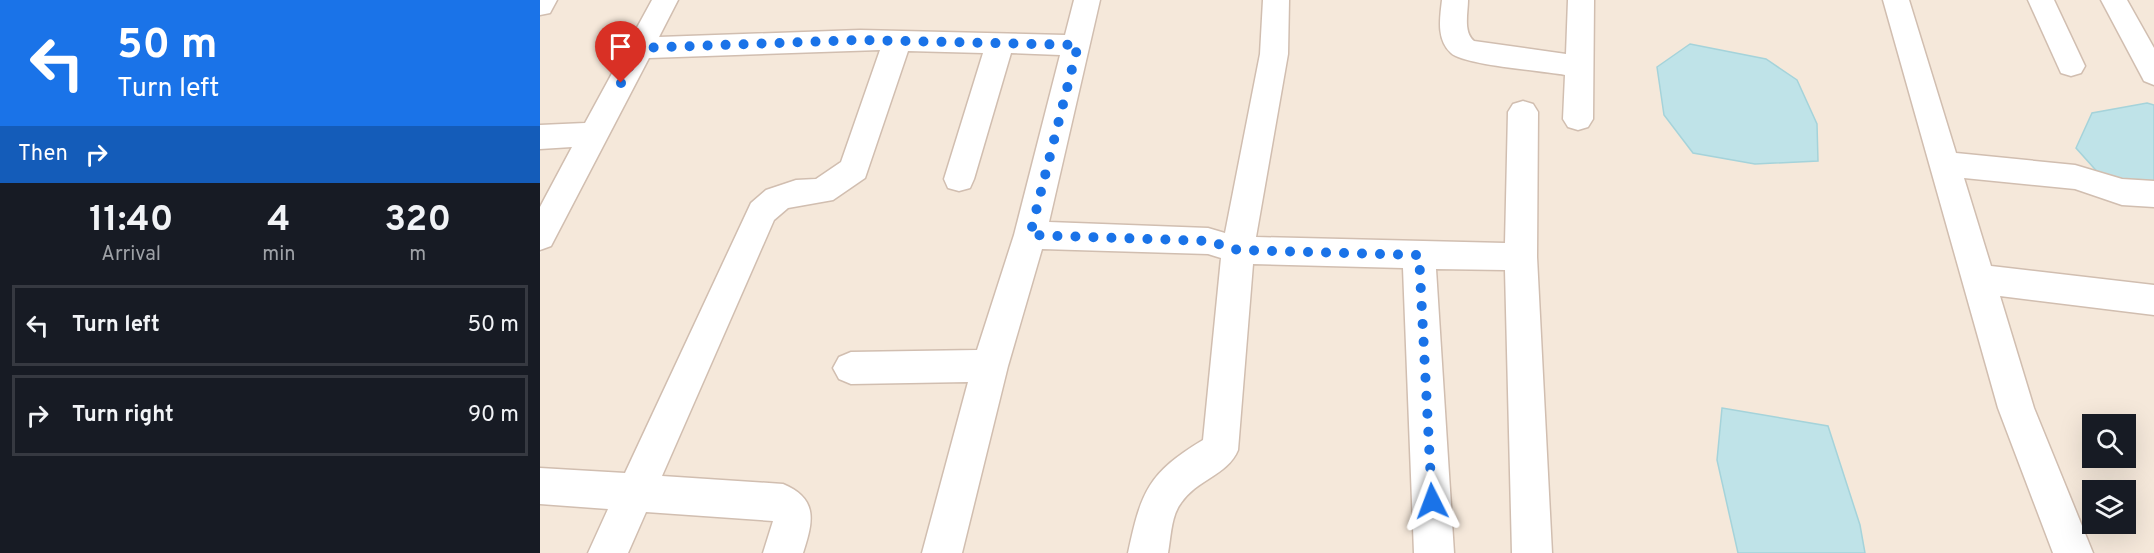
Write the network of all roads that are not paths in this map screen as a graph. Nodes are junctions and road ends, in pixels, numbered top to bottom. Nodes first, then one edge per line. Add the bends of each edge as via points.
1 (544, 0) edge
2 (665, 0) edge
3 (1087, 0) edge
4 (1276, 0) edge
5 (1455, 0) edge
6 (1581, 0) edge
7 (1896, 0) edge
8 (2041, 0) edge
9 (2114, 0) edge
10 (540, 6) edge
11 (897, 41) junction
12 (1000, 43) junction
13 (1078, 45) junction
14 (639, 48) junction
15 (1577, 66) junction
16 (2070, 66) dead end
17 (2154, 74) edge
18 (1522, 112) dead end
19 (1578, 119) dead end
20 (594, 134) junction
21 (540, 137) edge
22 (1944, 164) junction
23 (959, 179) dead end
24 (2154, 194) edge
25 (1030, 235) junction
26 (540, 237) edge
27 (1238, 250) junction
28 (1419, 255) junction
29 (1521, 257) junction
30 (1978, 279) junction
31 (2154, 300) edge
32 (990, 366) junction
33 (851, 369) dead end
34 (540, 486) edge
35 (635, 494) junction
36 (608, 553) edge
37 (783, 553) edge
38 (942, 553) edge
39 (1148, 553) edge
40 (1434, 553) edge
41 (1532, 553) edge
42 (2073, 553) edge

1 - 10 street
2 - 14 street
3 - 13 street
4 - 27 street via 1274,54
5 - 15 street via 1454,38 1467,50
6 - 15 street
7 - 22 street
8 - 16 street
9 - 17 street
11 - 12 street
11 - 14 street
11 - 35 street via 854,169 822,191 796,193 777,200 762,213
12 - 13 street
12 - 23 street
13 - 25 street
14 - 20 street
15 - 19 street
18 - 29 street
20 - 21 street
20 - 26 street
22 - 24 street via 2075,177 2122,192
22 - 30 street
25 - 27 street via 1208,241
25 - 32 street
27 - 28 street
27 - 39 street via 1220,450 1179,475 1166,490 1158,505
28 - 29 street
28 - 40 street
29 - 41 street
30 - 31 street
30 - 42 street via 2016,408
32 - 33 street
32 - 38 street
34 - 35 street
35 - 36 street
35 - 37 street via 783,503 791,508 794,517

